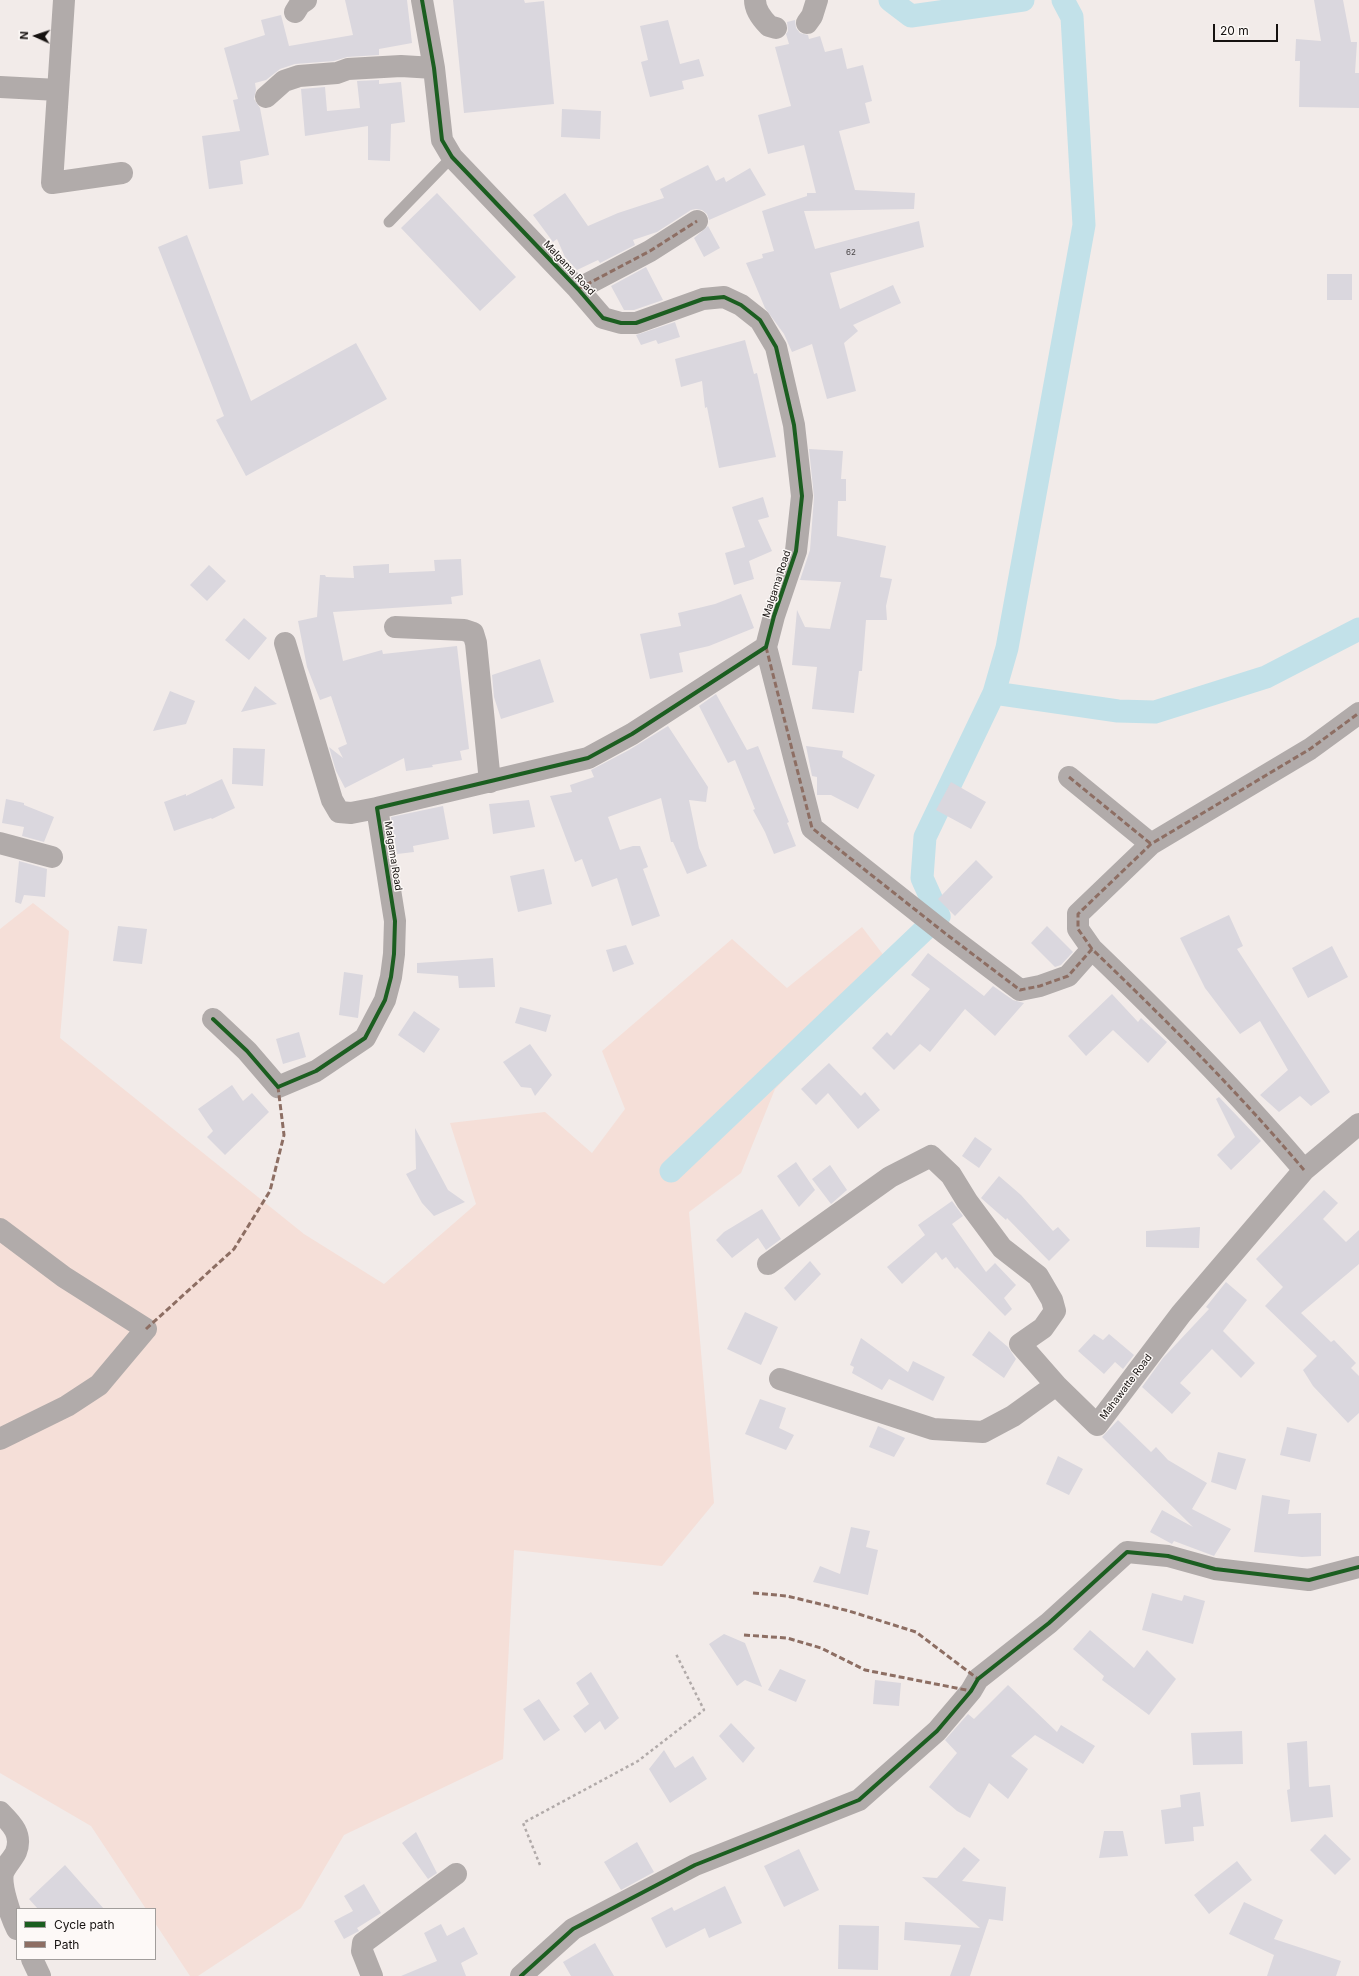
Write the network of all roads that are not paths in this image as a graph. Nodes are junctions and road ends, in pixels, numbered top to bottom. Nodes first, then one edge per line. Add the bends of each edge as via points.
1 (64, 0) edge
2 (422, 0) edge
3 (755, 0) edge
4 (817, 0) edge
5 (807, 23) dead end
6 (776, 28) dead end
7 (434, 68) junction
8 (0, 87) edge
9 (58, 90) junction
10 (266, 97) dead end
11 (452, 157) junction
12 (122, 173) dead end
13 (697, 221) dead end
14 (389, 222) dead end
15 (578, 289) junction
16 (395, 627) dead end
17 (285, 643) dead end
18 (766, 647) junction
19 (1359, 713) edge
20 (1069, 777) dead end
21 (490, 782) junction
22 (377, 808) junction
23 (0, 842) edge
24 (1151, 844) junction
25 (52, 857) dead end
26 (1092, 949) junction
27 (213, 1019) dead end
28 (1359, 1124) edge
29 (1304, 1170) junction
30 (0, 1229) edge
31 (768, 1264) dead end
32 (780, 1379) dead end
33 (1056, 1385) junction
34 (0, 1439) edge
35 (1359, 1567) edge
36 (0, 1812) edge
37 (456, 1874) dead end
38 (16, 1926) edge
39 (32, 1960) edge
40 (40, 1976) edge
41 (372, 1976) edge
42 (521, 1976) edge

1 - 9 street
2 - 7 street, Malgama Road
3 - 6 street via 761,17 769,26
4 - 5 street
7 - 10 street via 401,66 348,69 337,73 299,76 284,81
7 - 11 street, Malgama Road via 442,140
8 - 9 street
9 - 12 street via 52,183
11 - 14 lane
11 - 15 street, Malgama Road
13 - 15 street via 650,251
15 - 18 street, Malgama Road via 603,318 621,323 636,323 703,299 724,297 741,305 760,320 776,348 794,425 802,496 796,551
16 - 21 street via 464,630 472,633 476,643
17 - 22 street via 332,800 339,812 351,813
18 - 21 street, Malgama Road via 632,734 588,758
18 - 26 street via 812,828 1020,990 1068,976
19 - 24 street via 1310,749
20 - 24 street
21 - 22 street, Malgama Road
22 - 27 street, Malgama Road via 395,921 394,954 385,1000 365,1038 316,1071 278,1087 247,1051
23 - 25 street
24 - 26 street via 1078,914 1078,929
26 - 29 street via 1268,1127
28 - 29 street, Mahawatte Road
29 - 33 street, Mahawatte Road via 1181,1314 1097,1425
30 - 34 street via 64,1277 146,1329 99,1385 67,1406
31 - 33 street via 890,1178 931,1156 951,1175 1002,1248 1038,1276 1052,1300 1055,1311 1043,1328 1020,1344
32 - 33 street via 933,1429 983,1432 1013,1416
35 - 42 street via 1309,1580 1215,1569 1168,1556 1127,1552 1049,1623 978,1679 937,1732 859,1800 695,1865 573,1929
36 - 38 street via 15,1828 18,1837 16,1851 2,1874 6,1907
37 - 41 street via 363,1943 362,1951
39 - 40 street

